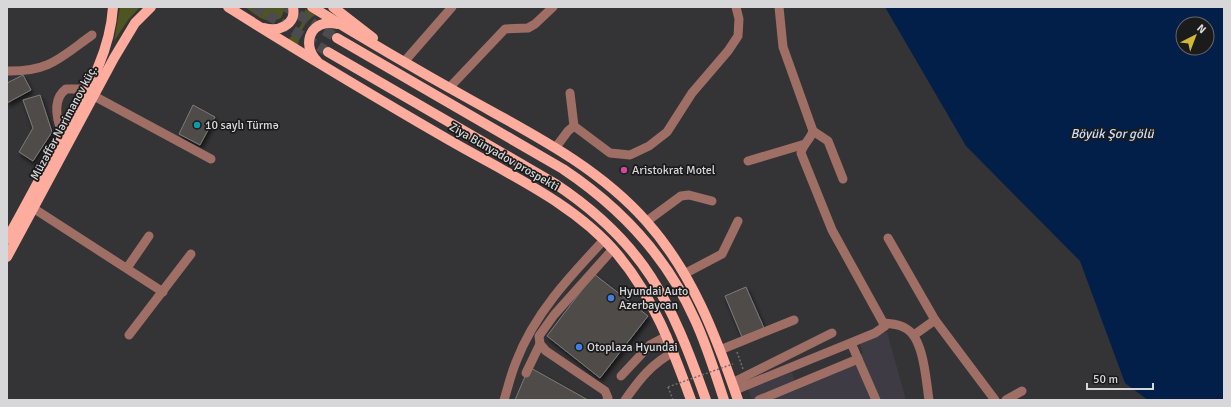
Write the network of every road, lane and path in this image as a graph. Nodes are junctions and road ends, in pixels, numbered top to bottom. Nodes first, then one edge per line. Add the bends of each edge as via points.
1 (113, 7) edge
2 (151, 7) edge
3 (228, 7) edge
4 (293, 7) edge
5 (312, 7) edge
6 (333, 7) edge
7 (452, 7) edge
8 (552, 7) edge
9 (736, 7) edge
10 (780, 7) edge
11 (249, 21) junction
12 (343, 26) junction
13 (92, 35) dead end
14 (337, 38) tunnel mouth
15 (328, 52) tunnel mouth
16 (404, 62) junction
17 (7, 71) edge
18 (333, 73) junction
19 (449, 88) junction
20 (91, 93) junction
21 (570, 93) dead end
22 (574, 126) junction
23 (813, 131) junction
24 (63, 136) junction
25 (805, 144) junction
26 (556, 147) junction
27 (211, 160) dead end
28 (748, 161) dead end
29 (843, 179) dead end
30 (712, 201) dead end
31 (33, 208) junction
32 (738, 221) dead end
33 (647, 222) junction
34 (8, 235) edge
35 (149, 236) dead end
36 (888, 238) dead end
37 (604, 240) junction
38 (613, 249) junction
39 (191, 254) dead end
40 (7, 257) edge
41 (660, 260) junction
42 (127, 268) junction
43 (684, 274) junction
44 (163, 292) junction
45 (794, 320) dead end
46 (935, 320) junction
47 (884, 323) junction
48 (714, 333) junction
49 (832, 333) dead end
50 (129, 335) dead end
51 (914, 335) junction
52 (667, 336) junction
53 (851, 343) junction
54 (540, 344) junction
55 (720, 350) junction
56 (689, 351) junction
57 (736, 351) dead end
58 (674, 352) junction
59 (731, 358) dead end
60 (858, 359) junction
61 (740, 361) dead end
62 (526, 373) dead end
63 (621, 376) dead end
64 (735, 391) edge
65 (1022, 391) dead end
66 (504, 400) edge
67 (607, 400) edge
68 (625, 400) edge
69 (673, 400) edge
70 (691, 400) edge
71 (706, 400) edge
72 (724, 400) edge
73 (759, 400) edge
74 (876, 400) edge
75 (929, 400) edge
76 (995, 400) edge
77 (1006, 400) edge

1 - 20 main road via 112,27
2 - 20 main road, Müzəffər Nərimanov küç. via 135,23
3 - 11 main road, Ziya Bünyadov prospekti
4 - 11 main road via 292,19 280,29 264,28
5 - 12 main road
6 - 16 main road
7 - 16 street
8 - 19 street via 528,28 505,29
9 - 22 street via 739,19 738,36 692,93 667,132 649,146 630,155 610,153
10 - 23 street via 783,47
11 - 18 main road, Ziya Bünyadov prospekti
12 - 16 main road
12 - 18 main road via 332,23 320,25 309,39 311,55
13 - 17 street via 49,65 26,72
14 - 41 main road, Ziya Bünyadov prospekti via 583,182 623,217
15 - 56 main road, Ziya Bünyadov prospekti via 554,183 586,206 613,229 646,268 670,309
16 - 19 main road
18 - 37 main road, Ziya Bünyadov prospekti via 546,196
19 - 26 main road
20 - 24 main road
20 - 24 street via 66,89 62,92 56,119
20 - 27 street
20 - 31 main road, Müzəffər Nərimanov küç.
21 - 22 street
22 - 26 street
23 - 25 street
23 - 29 street via 828,141
24 - 34 main road
25 - 28 street
25 - 47 street via 801,152 803,159 832,230
26 - 33 main road via 606,182
30 - 33 street via 689,195 681,196
31 - 40 main road, Müzəffər Nərimanov küç.
31 - 42 street
32 - 43 street via 722,254
33 - 43 main road
35 - 42 street
36 - 46 street
37 - 38 main road, Ziya Bünyadov prospekti
37 - 66 street via 576,269 535,324 516,361
38 - 52 main road, Ziya Bünyadov prospekti via 650,299
38 - 54 street via 554,315 540,336
38 - 56 main road via 650,289
39 - 44 street
41 - 48 main road via 685,288
41 - 72 main road, Ziya Bünyadov prospekti via 695,319
42 - 44 street
43 - 48 main road
44 - 50 street
45 - 55 street
46 - 51 street
46 - 76 street
47 - 51 street via 907,328
47 - 53 street via 883,329
48 - 55 main road
49 - 64 street
51 - 75 street via 923,362
52 - 58 main road, Ziya Bünyadov prospekti
52 - 63 street via 650,345
53 - 60 street
53 - 64 street
54 - 62 street
54 - 67 street via 546,351 605,391
55 - 64 main road
56 - 71 main road, Ziya Bünyadov prospekti
57 - 61 path
58 - 68 street via 649,369
58 - 70 main road, Ziya Bünyadov prospekti
59 - 69 path, bridge via 733,364 668,387
60 - 73 street
60 - 74 street
65 - 77 street

